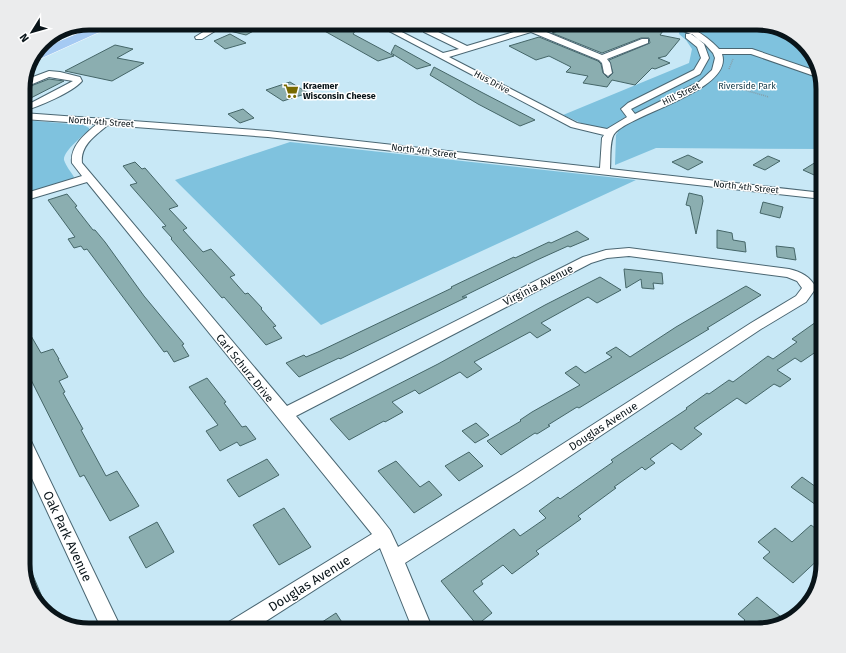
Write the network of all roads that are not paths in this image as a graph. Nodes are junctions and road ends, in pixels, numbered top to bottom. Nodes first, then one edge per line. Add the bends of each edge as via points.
1 (94, 30) edge
2 (102, 30) edge
3 (212, 30) edge
4 (392, 30) edge
5 (427, 30) dead end
6 (530, 30) joint
7 (687, 30) edge
8 (690, 30) edge
9 (199, 37) dead end
10 (645, 41) dead end
11 (466, 49) junction
12 (717, 52) junction
13 (42, 53) edge
14 (443, 56) junction
15 (602, 58) junction
16 (38, 61) edge
17 (697, 72) junction
18 (608, 73) dead end
19 (814, 73) edge
20 (715, 78) junction
21 (30, 82) edge
22 (30, 106) edge
23 (30, 117) edge
24 (633, 118) junction
25 (106, 122) junction
26 (610, 133) junction
27 (605, 171) junction
28 (88, 178) junction
29 (816, 195) edge
30 (30, 196) edge
31 (809, 288) joint
32 (284, 415) junction
33 (30, 456) edge
34 (384, 536) junction
35 (394, 560) junction
36 (109, 623) edge
37 (245, 623) edge
38 (420, 623) edge

1 - 13 highway
2 - 16 highway
3 - 9 street
4 - 14 street, Hus Drive
5 - 11 street
6 - 11 street
6 - 15 street
7 - 17 street via 686,34 701,46 705,58
8 - 12 street via 708,42
10 - 15 street
11 - 14 street
12 - 19 street via 752,51
12 - 20 street via 719,63
14 - 26 street, Hus Drive via 574,125
15 - 18 street
17 - 20 street
17 - 24 street via 631,105 626,109
20 - 24 street, Hill Street
21 - 22 street via 50,73 78,79 67,89
23 - 25 street, North 4th Street
24 - 26 street, Hill Street
25 - 27 street, North 4th Street via 268,134
25 - 28 street, Carl Schurz Drive via 75,155 77,163
26 - 27 street via 605,150
27 - 29 street, North 4th Street
28 - 30 street
28 - 32 street, Carl Schurz Drive
31 - 32 street, Virginia Avenue via 803,279 789,273 629,252 606,254 587,260
31 - 35 street, Douglas Avenue via 801,299
32 - 34 street, Carl Schurz Drive
33 - 36 street, Oak Park Avenue
34 - 35 street, Carl Schurz Drive
34 - 37 street, Douglas Avenue
35 - 38 street, Carl Schurz Drive

